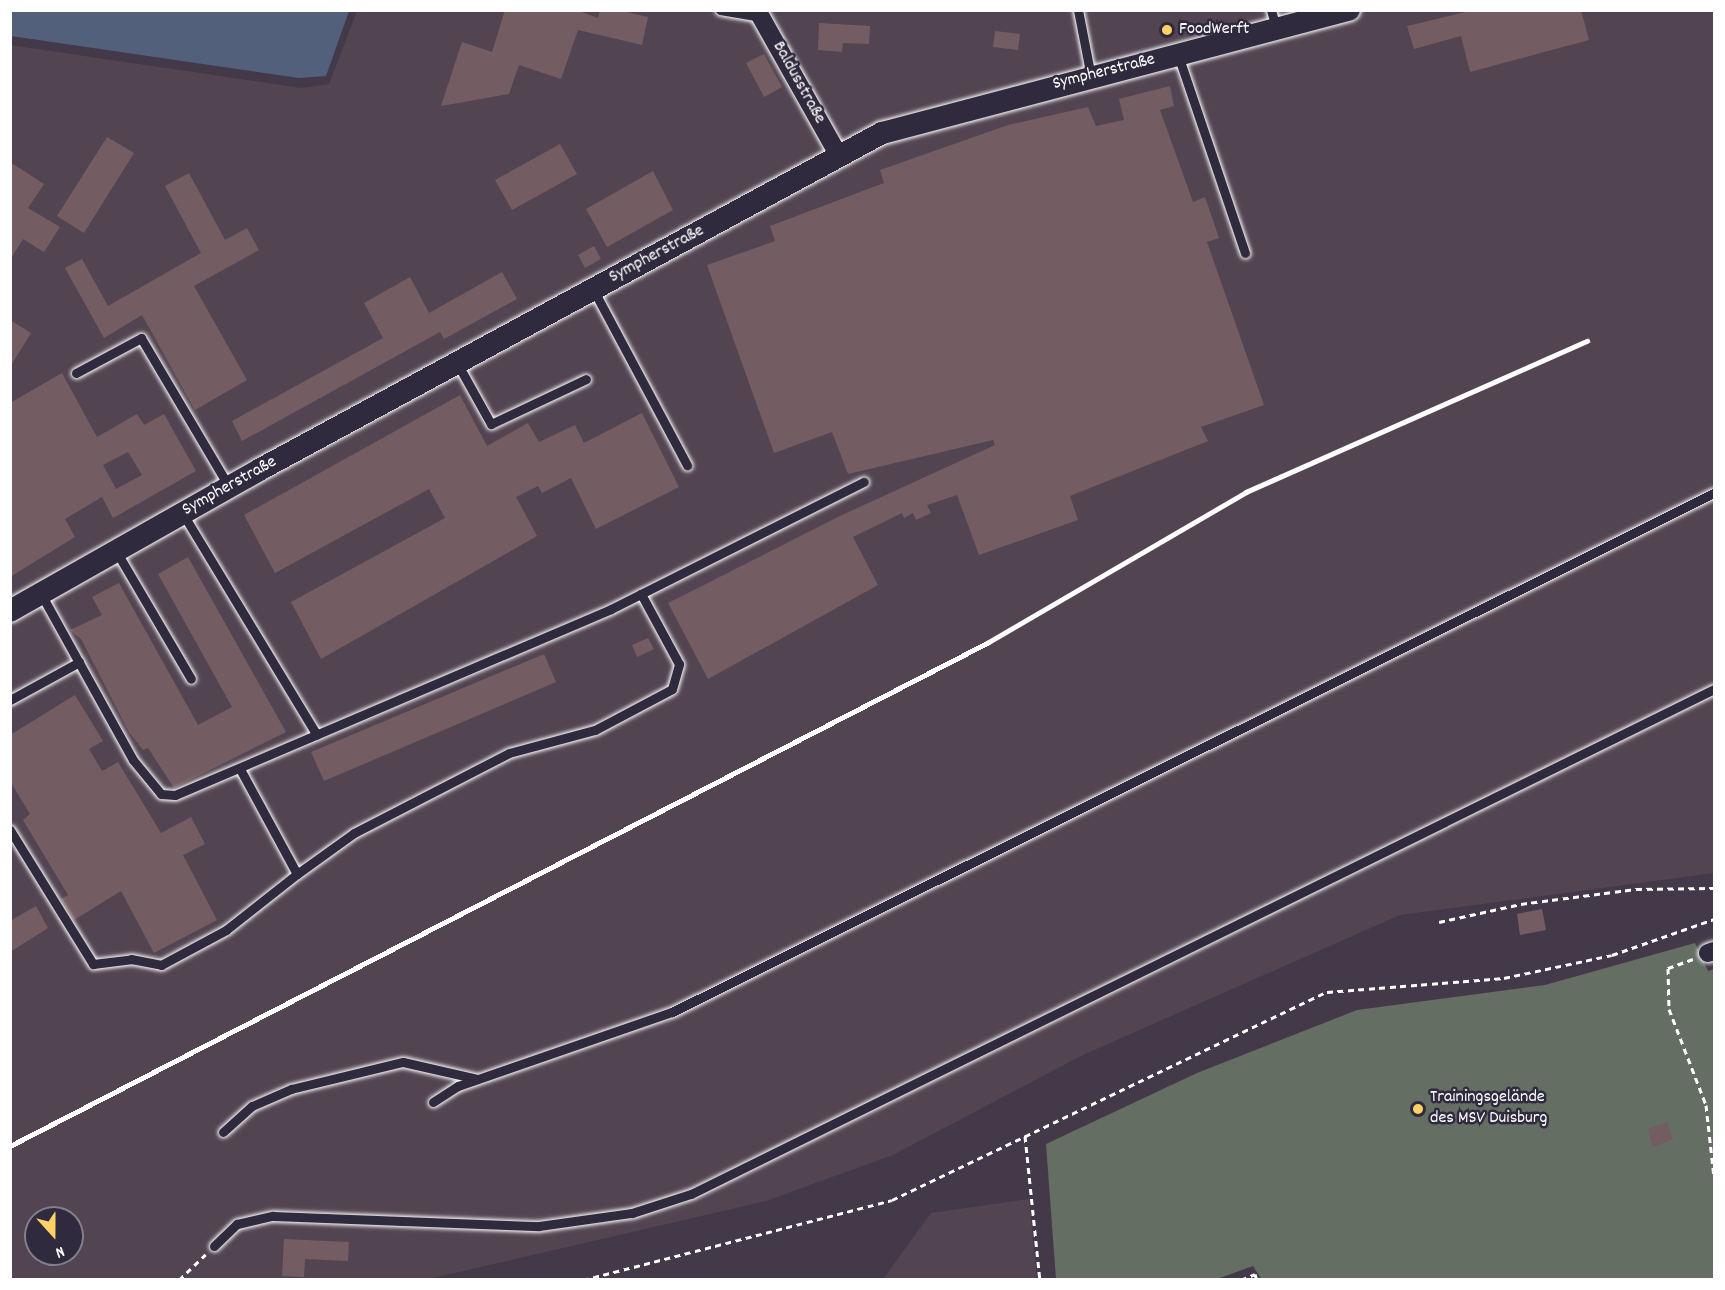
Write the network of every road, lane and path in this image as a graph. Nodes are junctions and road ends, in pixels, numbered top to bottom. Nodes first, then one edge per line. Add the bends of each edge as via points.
1 (720, 10) edge
2 (1078, 10) edge
3 (1349, 10) edge
4 (759, 14) edge
5 (1274, 20) edge
6 (1178, 55) junction
7 (1091, 77) junction
8 (839, 156) junction
9 (1245, 253) dead end
10 (593, 289) junction
11 (457, 363) junction
12 (76, 374) dead end
13 (586, 379) dead end
14 (687, 465) dead end
15 (864, 482) dead end
16 (229, 487) junction
17 (1714, 494) edge
18 (183, 513) junction
19 (116, 551) junction
20 (40, 594) junction
21 (642, 594) junction
22 (10, 611) edge
23 (79, 662) junction
24 (191, 679) dead end
25 (1714, 689) edge
26 (10, 700) edge
27 (317, 735) junction
28 (240, 769) junction
29 (10, 830) edge
30 (297, 874) junction
31 (1714, 888) edge
32 (1714, 919) edge
33 (1439, 922) dead end
34 (1711, 952) edge
35 (477, 1079) junction
36 (433, 1102) dead end
37 (223, 1132) dead end
38 (1024, 1136) junction
39 (1714, 1178) edge
40 (214, 1246) joint
41 (179, 1280) edge
42 (583, 1280) edge
43 (1040, 1280) edge
44 (1241, 1280) edge
45 (1257, 1280) edge

1 - 4 lane
2 - 7 lane
3 - 5 street, Sympherstraße
4 - 8 street, Baldusstraße
5 - 6 street, Sympherstraße
6 - 7 street, Sympherstraße
6 - 9 lane
7 - 8 street, Sympherstraße via 924,119
8 - 10 street, Sympherstraße
10 - 11 street, Sympherstraße
10 - 14 lane
11 - 13 lane via 491,424
11 - 16 street, Sympherstraße
12 - 16 lane via 141,338
15 - 21 lane
16 - 18 street, Sympherstraße
17 - 35 lane via 672,1012
18 - 19 street, Sympherstraße
18 - 27 lane
19 - 20 street, Sympherstraße
19 - 24 lane
20 - 22 street, Sympherstraße
20 - 23 lane
21 - 27 lane
21 - 30 lane via 679,664 672,689 595,730 509,753 354,833
23 - 26 lane
23 - 28 lane via 133,760 161,794 175,795
25 - 40 lane via 692,1194 632,1213 539,1226 273,1216 237,1224
27 - 28 lane
28 - 30 lane
29 - 30 lane via 93,964 130,959 161,965 226,930
31 - 33 path via 1636,889 1521,904
32 - 38 path via 1612,955 1504,978 1327,992
34 - 39 path via 1668,968 1669,1009 1706,1105
35 - 36 lane
35 - 37 lane via 403,1062 291,1089 252,1106
38 - 42 path via 892,1200
38 - 43 path
40 - 41 path
44 - 45 path via 1255,1274

